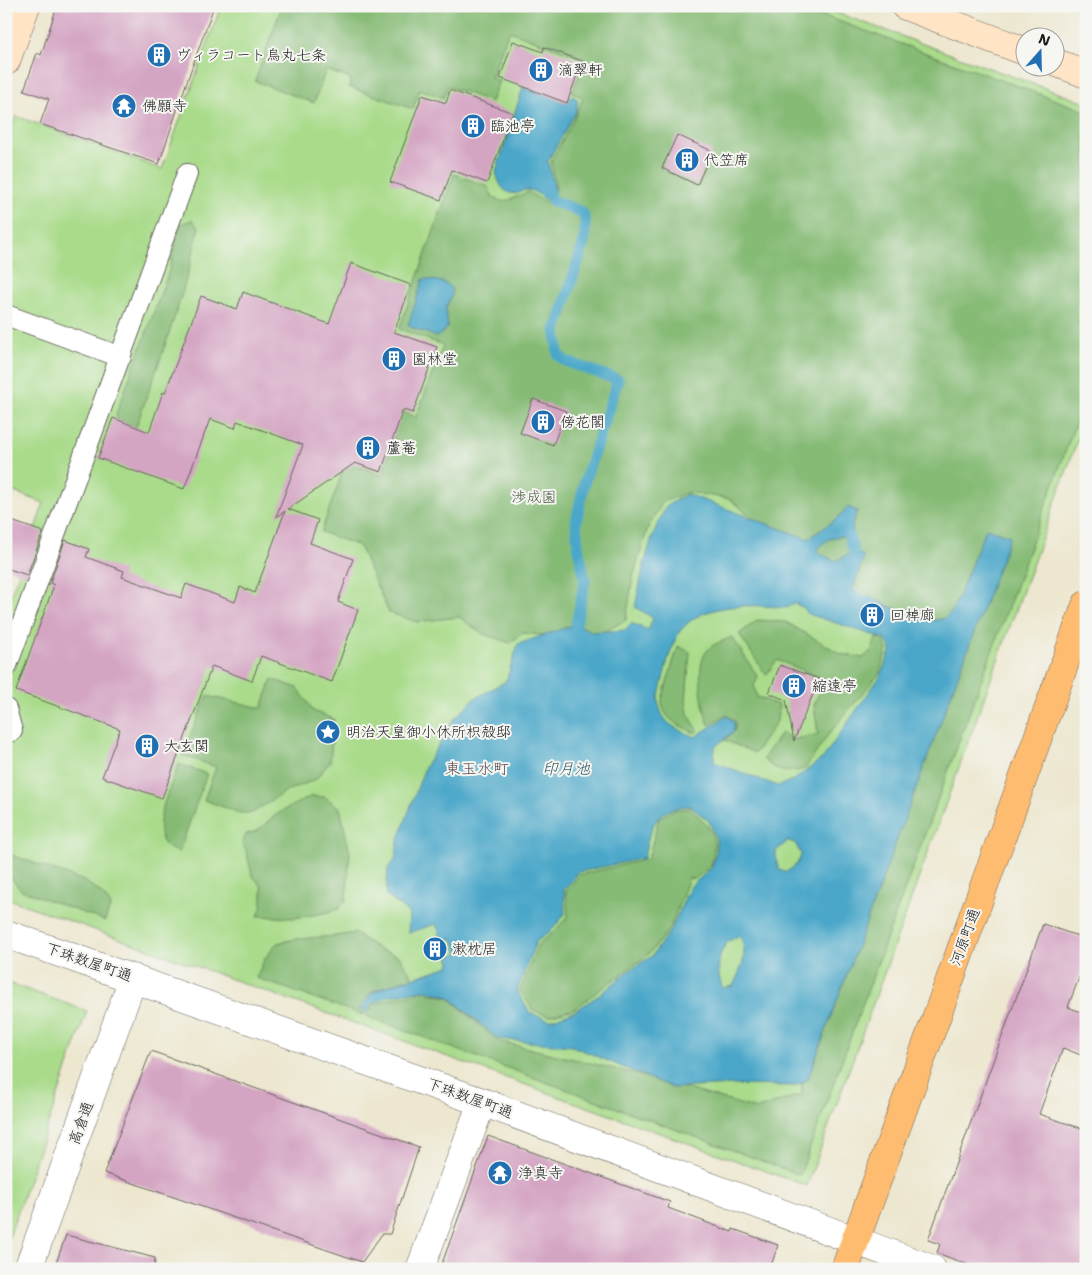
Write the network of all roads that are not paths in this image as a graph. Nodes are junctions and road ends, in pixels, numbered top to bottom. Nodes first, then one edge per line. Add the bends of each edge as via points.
1 (26, 6) edge
2 (905, 6) edge
3 (935, 11) edge
4 (1014, 47) edge
5 (6, 62) edge
6 (1064, 66) edge
7 (1086, 74) edge
8 (187, 174) dead end
9 (6, 315) edge
10 (121, 357) junction
11 (1086, 605) edge
12 (6, 668) edge
13 (6, 709) edge
14 (12, 731) dead end
15 (6, 934) edge
16 (133, 978) junction
17 (482, 1102) junction
18 (855, 1240) junction
19 (28, 1269) edge
20 (420, 1269) edge
21 (845, 1269) edge
22 (932, 1269) edge

1 - 5 street
2 - 3 street
3 - 4 street
6 - 7 street
8 - 10 lane
9 - 10 lane
10 - 12 lane
11 - 18 main road, 河原町通
13 - 14 lane
15 - 16 street, 下珠数屋町通
16 - 17 street, 下珠数屋町通
16 - 19 street, 高倉通
17 - 18 street, 下珠数屋町通
17 - 20 street
18 - 21 main road, 河原町通
18 - 22 street, 下珠数屋町通

